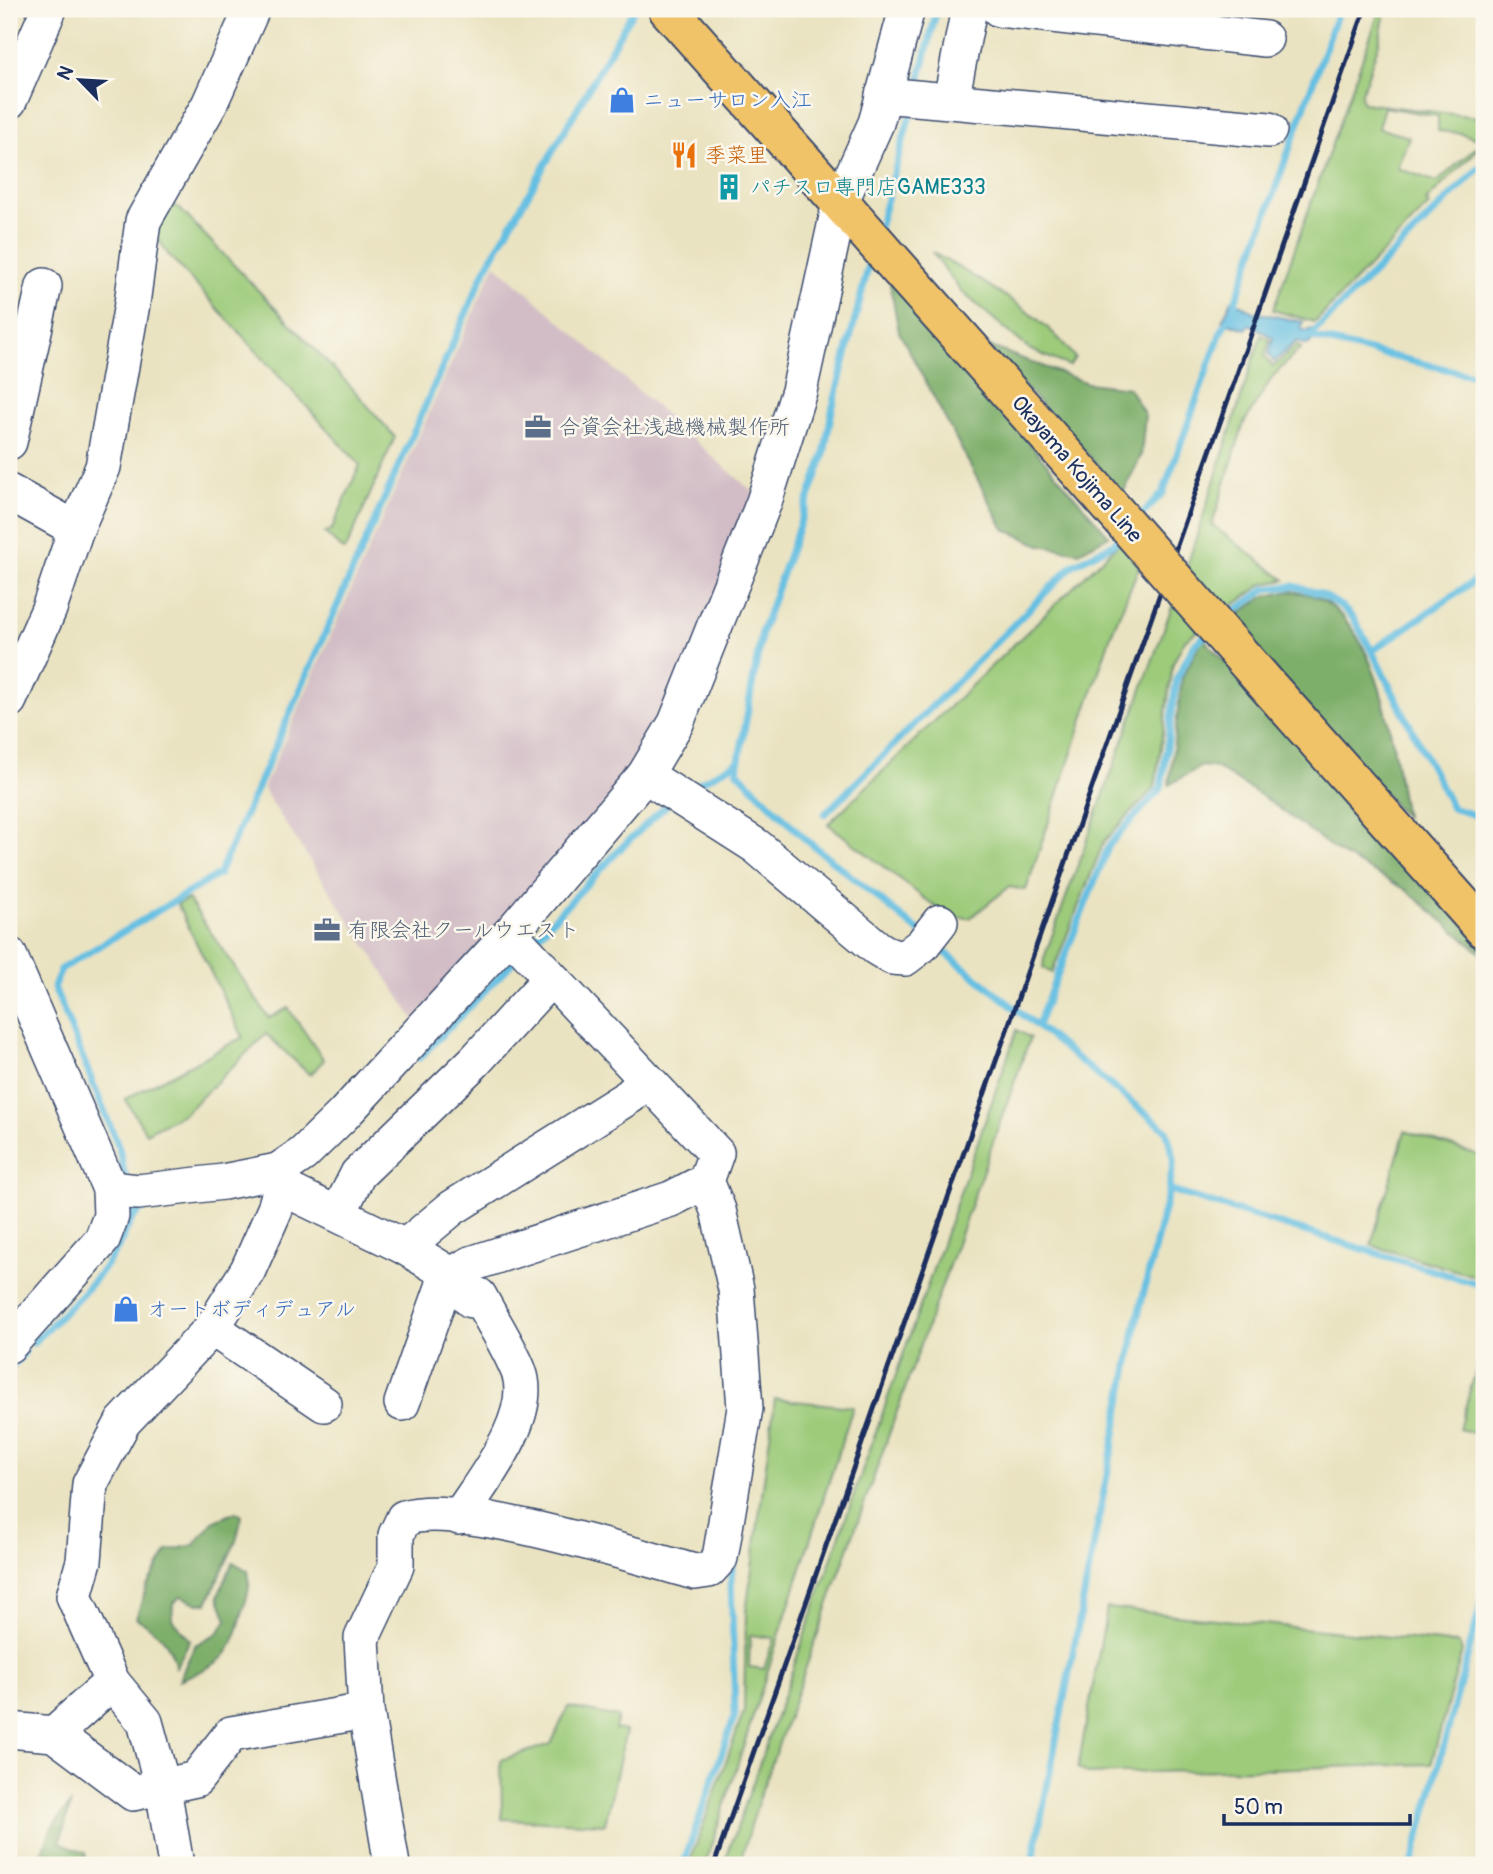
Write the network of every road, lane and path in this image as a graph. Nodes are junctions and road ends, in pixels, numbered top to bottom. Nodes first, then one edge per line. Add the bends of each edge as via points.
1 (49, 9) edge
2 (252, 9) edge
3 (668, 9) edge
4 (907, 9) edge
5 (969, 9) edge
6 (999, 9) edge
7 (1265, 38) dead end
8 (913, 98) junction
9 (9, 101) edge
10 (1269, 130) dead end
11 (849, 212) junction
12 (44, 286) dead end
13 (9, 442) edge
14 (9, 492) edge
15 (76, 529) junction
16 (9, 700) edge
17 (665, 789) junction
18 (1484, 929) edge
19 (932, 932) dead end
20 (9, 955) edge
21 (532, 965) junction
22 (639, 1087) junction
23 (709, 1173) junction
24 (279, 1178) junction
25 (121, 1190) junction
26 (338, 1214) junction
27 (405, 1247) junction
28 (451, 1275) junction
29 (212, 1328) junction
30 (9, 1345) edge
31 (324, 1404) dead end
32 (402, 1404) dead end
33 (459, 1517) junction
34 (112, 1682) junction
35 (366, 1711) junction
36 (9, 1730) edge
37 (54, 1734) junction
38 (163, 1788) junction
39 (176, 1865) edge
40 (392, 1865) edge

1 - 9 street
2 - 15 street via 209,105 143,221 103,467
3 - 11 main road, Okayama Kojima Line
4 - 8 street
5 - 8 street
6 - 7 street
8 - 10 street
8 - 11 street via 876,123
11 - 17 street via 764,502 676,723
11 - 18 main road, Okayama Kojima Line, bridge
12 - 13 street
14 - 15 street
15 - 16 street via 49,609
17 - 19 street via 756,846 892,957 905,958
17 - 21 street
20 - 25 street
21 - 22 street
21 - 24 street via 343,1115
21 - 26 street via 475,1061 358,1174
22 - 23 street via 716,1153
22 - 27 street via 452,1208
23 - 28 street via 671,1199
23 - 33 street via 736,1289 745,1408 720,1559 709,1570 695,1572 499,1521
24 - 25 street
24 - 26 street
24 - 29 street via 248,1270
25 - 30 street via 102,1240
26 - 27 street
27 - 28 street
28 - 32 street
28 - 33 street via 471,1300 479,1296 520,1374 522,1399 501,1453
29 - 31 street
29 - 34 street via 123,1422 90,1484 84,1560 74,1596
33 - 35 street via 404,1518 396,1535 396,1566 362,1638
34 - 37 street
34 - 38 street via 145,1723
35 - 38 street via 231,1734 196,1779
35 - 40 street
36 - 37 street
37 - 38 street via 133,1793
38 - 39 street

